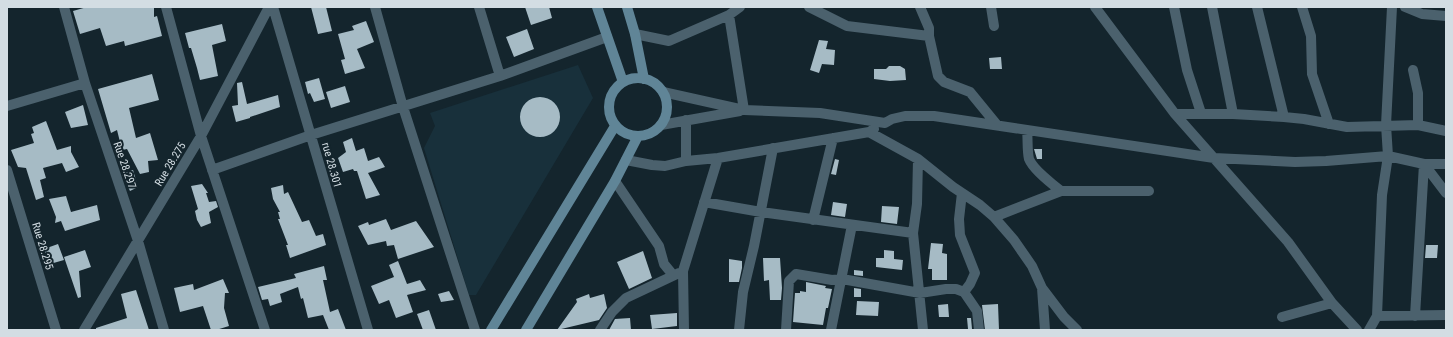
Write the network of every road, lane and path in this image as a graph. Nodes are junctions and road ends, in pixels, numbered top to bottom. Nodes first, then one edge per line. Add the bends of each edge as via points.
1 (64, 7) edge
2 (166, 7) edge
3 (269, 7) edge
4 (273, 7) edge
5 (375, 7) edge
6 (479, 7) edge
7 (597, 7) edge
8 (627, 7) edge
9 (740, 7) edge
10 (809, 7) edge
11 (920, 7) edge
12 (991, 7) edge
13 (1095, 7) edge
14 (1174, 7) edge
15 (1212, 7) edge
16 (1257, 7) edge
17 (1302, 7) edge
18 (1392, 7) edge
19 (1405, 7) edge
20 (729, 15) junction
21 (1446, 16) edge
22 (994, 26) dead end
23 (635, 34) junction
24 (929, 36) junction
25 (607, 38) junction
26 (1413, 70) dead end
27 (500, 76) junction
28 (644, 78) junction
29 (623, 82) junction
30 (85, 83) junction
31 (663, 92) junction
32 (7, 106) edge
33 (403, 107) junction
34 (744, 110) junction
35 (1201, 113) junction
36 (1175, 114) junction
37 (1233, 114) junction
38 (1284, 117) junction
39 (686, 120) junction
40 (885, 123) junction
41 (1329, 124) junction
42 (661, 125) junction
43 (997, 125) junction
44 (1386, 125) junction
45 (1418, 125) junction
46 (615, 126) junction
47 (1027, 130) junction
48 (1446, 131) edge
49 (868, 132) junction
50 (311, 135) junction
51 (201, 136) junction
52 (638, 136) junction
53 (832, 138) junction
54 (773, 148) junction
55 (1388, 156) junction
56 (718, 158) junction
57 (1214, 158) junction
58 (918, 159) junction
59 (626, 160) junction
60 (686, 161) junction
61 (1424, 164) junction
62 (1446, 164) edge
63 (7, 170) edge
64 (212, 170) junction
65 (615, 181) junction
66 (1062, 191) junction
67 (1149, 191) dead end
68 (962, 193) junction
69 (1446, 193) edge
70 (704, 202) junction
71 (761, 212) junction
72 (994, 217) junction
73 (813, 220) junction
74 (852, 225) junction
75 (913, 234) junction
76 (138, 240) junction
77 (683, 271) junction
78 (673, 276) junction
79 (842, 279) junction
80 (1042, 288) junction
81 (964, 292) junction
82 (920, 293) junction
83 (1332, 303) junction
84 (1446, 315) edge
85 (1376, 316) junction
86 (1416, 316) junction
87 (1282, 317) dead end
88 (56, 330) edge
89 (84, 330) edge
90 (164, 330) edge
91 (265, 330) edge
92 (368, 330) edge
93 (475, 330) edge
94 (491, 330) edge
95 (526, 330) edge
96 (600, 330) edge
97 (684, 330) edge
98 (739, 330) edge
99 (786, 330) edge
100 (832, 330) edge
101 (922, 330) edge
102 (979, 330) edge
103 (1045, 330) edge
104 (1077, 330) edge
105 (1357, 330) edge
106 (1369, 330) edge

1 - 30 street, Rue 28.297
2 - 51 street
3 - 51 street, Rue 28.275
4 - 50 street, rue 28.301
5 - 33 street
6 - 27 street
7 - 25 main road
8 - 23 main road
9 - 20 street
10 - 24 street via 846,26
11 - 24 street via 929,28
12 - 22 street
13 - 36 street
14 - 35 street via 1187,70
15 - 37 street
16 - 38 street
17 - 41 street via 1311,36 1312,74
18 - 44 street
19 - 21 street via 1422,14
20 - 23 street via 669,41
20 - 34 street
23 - 28 main road
24 - 43 street via 933,60 940,79 970,92
25 - 27 street
25 - 29 main road
26 - 45 street via 1418,93
27 - 33 street
28 - 29 main road
28 - 31 main road via 655,83
29 - 46 main road via 614,90 609,102 609,114
30 - 32 street
30 - 76 street, Rue 28.297
31 - 34 street
31 - 42 main road via 667,103 666,115
33 - 50 street
33 - 93 street
34 - 39 street
34 - 40 street via 820,113
35 - 36 street
35 - 37 street
36 - 57 street
37 - 38 street
38 - 41 street
39 - 42 street
39 - 60 street
40 - 43 street via 905,116 934,116
40 - 49 street
41 - 44 street via 1346,127
42 - 52 main road via 654,132
43 - 47 street
44 - 45 street
44 - 55 street
45 - 48 street
46 - 52 main road via 624,133
46 - 94 main road
47 - 57 street
47 - 66 street via 1029,159 1033,166
49 - 53 street
49 - 58 street
50 - 64 street
50 - 92 street, rue 28.301
51 - 64 street
51 - 76 street, Rue 28.275
52 - 59 main road
53 - 54 street
53 - 73 street
54 - 56 street
54 - 71 street
55 - 57 street via 1294,162
55 - 61 street
55 - 85 street via 1382,195
56 - 60 street
56 - 70 street
57 - 83 street via 1288,242
58 - 68 street
58 - 75 street
59 - 60 street via 652,166
59 - 65 main road
61 - 62 street
61 - 69 street
61 - 86 street
63 - 88 street, Rue 28.295
64 - 91 street
65 - 78 street via 659,246 664,264
65 - 95 main road
66 - 67 street
66 - 72 street
68 - 72 street
68 - 81 street via 960,234 975,273
70 - 71 street
70 - 77 street
71 - 73 street
71 - 98 street via 742,292
72 - 80 street via 1032,266
73 - 74 street
74 - 75 street
74 - 79 street
75 - 82 street
76 - 89 street, Rue 28.275
76 - 90 street, Rue 28.297
77 - 78 street
77 - 97 street
78 - 96 street via 626,298 612,312
79 - 82 street
79 - 99 street via 832,280 796,274 792,277 789,281
79 - 100 street
80 - 103 street
80 - 104 street
81 - 82 street via 946,289
81 - 102 street via 977,311
82 - 101 street
83 - 87 street
83 - 105 street
84 - 86 street
85 - 86 street
85 - 106 street

